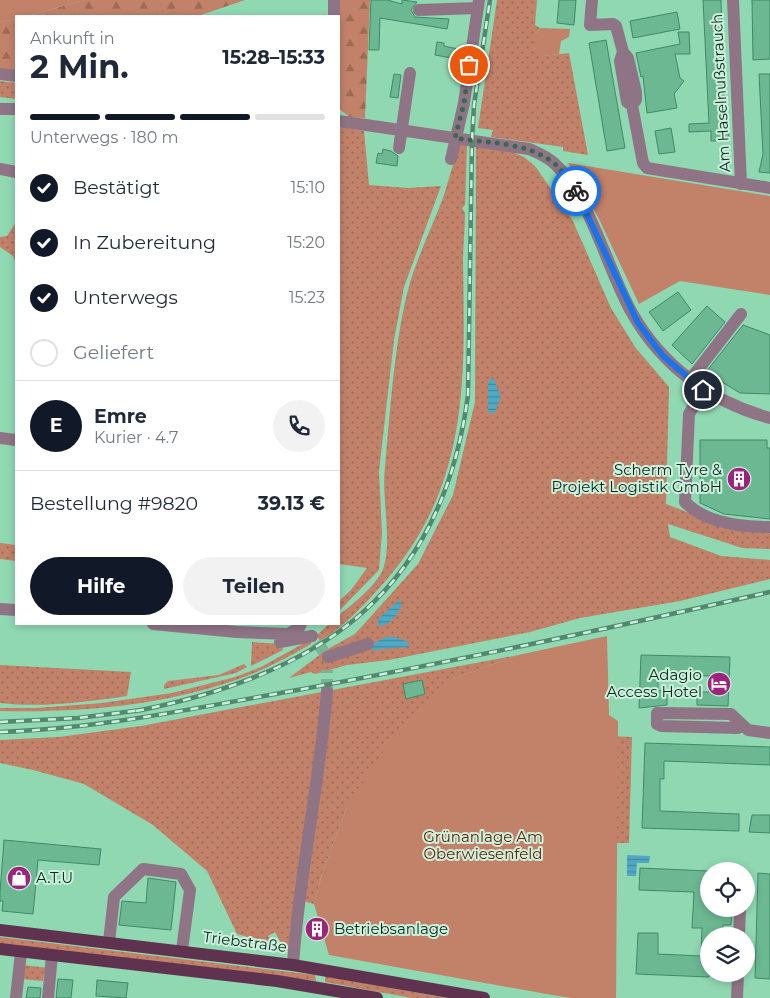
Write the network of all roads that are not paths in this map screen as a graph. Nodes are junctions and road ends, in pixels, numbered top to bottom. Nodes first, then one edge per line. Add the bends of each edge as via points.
1 (334, 0) edge
2 (592, 0) edge
3 (733, 0) edge
4 (478, 4) edge
5 (419, 10) dead end
6 (334, 15) edge
7 (623, 52) junction
8 (410, 72) dead end
9 (0, 74) edge
10 (15, 76) edge
11 (625, 104) junction
12 (15, 109) edge
13 (0, 110) edge
14 (340, 121) edge
15 (401, 130) junction
16 (455, 138) junction
17 (398, 148) dead end
18 (451, 159) dead end
19 (0, 169) edge
20 (15, 172) edge
21 (741, 184) junction
22 (770, 188) edge
23 (741, 314) dead end
24 (690, 380) junction
25 (703, 390) junction
26 (770, 418) edge
27 (0, 438) edge
28 (15, 440) edge
29 (770, 527) edge
30 (0, 609) edge
31 (15, 610) edge
32 (164, 625) edge
33 (300, 626) edge
34 (237, 632) junction
35 (368, 644) dead end
36 (320, 647) edge
37 (326, 691) tunnel mouth
38 (742, 726) junction
39 (770, 734) edge
40 (0, 930) edge
41 (109, 942) junction
42 (0, 949) edge
43 (182, 950) junction
44 (21, 952) junction
45 (52, 955) junction
46 (294, 964) junction
47 (738, 982) edge
48 (16, 998) edge
49 (48, 998) edge
50 (377, 998) edge
51 (484, 998) edge
52 (737, 998) edge

1 - 6 street
2 - 7 street via 590,25 616,26
3 - 21 street, Am Haselnußstrauch
4 - 5 street
4 - 16 street via 464,103
7 - 11 street via 620,61
7 - 11 street via 641,91 636,100
8 - 15 street
9 - 10 street
11 - 21 street via 647,168
12 - 13 street
14 - 15 street
15 - 16 street
15 - 17 street
16 - 18 street
16 - 24 street via 529,149 556,165 577,193 638,323 663,356
19 - 20 street
21 - 22 street
23 - 24 street
24 - 25 street
25 - 26 street via 742,411
25 - 29 street via 689,414 685,502 695,513 747,527
27 - 28 street
30 - 31 street
32 - 34 street
33 - 34 street via 288,634
34 - 36 street via 251,639
35 - 36 street
37 - 46 street via 322,748 301,884
38 - 38 street via 731,714 657,713 656,720 661,726
38 - 39 street
40 - 41 main road, Triebstraße
41 - 43 main road, Triebstraße
41 - 43 street via 114,897 143,870 181,874 190,890
42 - 44 main road
43 - 46 main road, Triebstraße
44 - 45 main road
44 - 48 street
45 - 49 street
45 - 50 main road via 278,982
46 - 51 main road, Triebstraße
47 - 52 street

